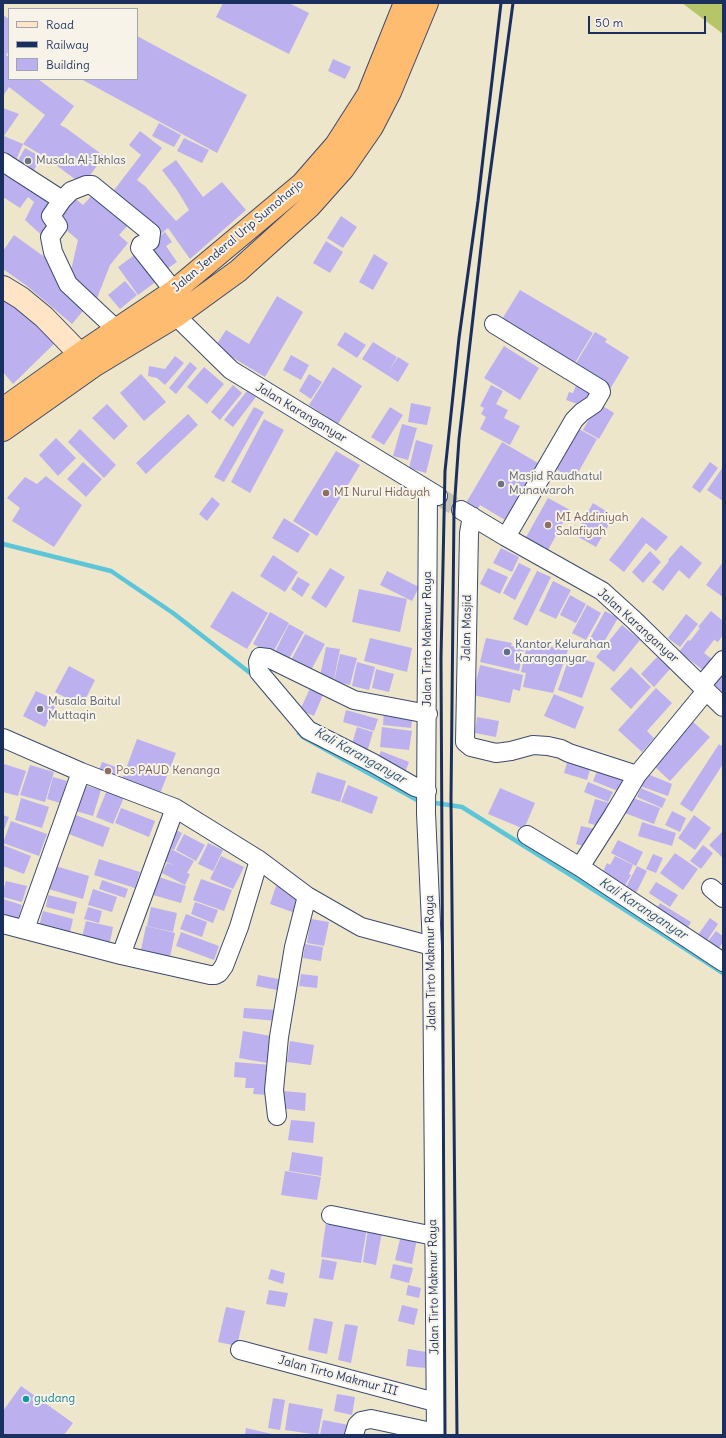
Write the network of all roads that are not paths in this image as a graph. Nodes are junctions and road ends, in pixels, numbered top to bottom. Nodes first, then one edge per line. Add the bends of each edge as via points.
1 (405, 3) edge
2 (426, 3) edge
3 (3, 162) edge
4 (62, 200) junction
5 (3, 287) edge
6 (174, 290) junction
7 (176, 316) junction
8 (494, 324) dead end
9 (117, 330) junction
10 (87, 359) junction
11 (3, 408) edge
12 (3, 430) edge
13 (433, 493) joint
14 (467, 513) joint
15 (506, 537) junction
16 (723, 660) edge
17 (704, 688) junction
18 (723, 707) edge
19 (428, 714) junction
20 (3, 738) edge
21 (81, 772) junction
22 (637, 775) junction
23 (427, 800) junction
24 (175, 808) junction
25 (527, 835) dead end
26 (259, 860) junction
27 (580, 867) junction
28 (307, 896) junction
29 (3, 924) edge
30 (25, 929) junction
31 (432, 946) junction
32 (122, 955) junction
33 (723, 962) edge
34 (277, 1116) dead end
35 (331, 1215) dead end
36 (434, 1236) junction
37 (240, 1350) dead end
38 (435, 1402) junction
39 (436, 1434) edge
40 (354, 1435) edge

1 - 6 highway, Jalan Jenderal Urip Sumoharjo via 368,95 336,145 302,184
2 - 7 highway, Jalan Jenderal Urip Sumoharjo via 390,92 372,127 343,169 310,206 238,271
3 - 4 street
4 - 6 street via 71,191 92,185 151,233 150,241 140,248
4 - 9 street via 51,216 58,226 50,237 53,252 68,284
5 - 10 street via 44,317
6 - 9 highway, Jalan Jenderal Urip Sumoharjo
7 - 10 highway, Jalan Jenderal Urip Sumoharjo
7 - 13 street, Jalan Karanganyar via 231,370
8 - 15 street via 601,392 594,404 574,420
9 - 10 highway, Jalan Jenderal Urip Sumoharjo
10 - 11 highway
10 - 12 highway
13 - 19 street, Jalan Tirto Makmur Raya
14 - 15 street, Jalan Karanganyar
14 - 22 street, Jalan Masjid via 469,533 464,740 472,747 496,753 533,744 548,746
15 - 17 street, Jalan Karanganyar via 602,591
16 - 17 street
17 - 18 street, Jalan Karanganyar
17 - 22 street
19 - 23 street, Jalan Tirto Makmur Raya
19 - 23 street via 354,700 268,658 260,657 258,662 259,672 308,730 415,787
20 - 21 street
21 - 24 street
21 - 30 street
22 - 27 street
23 - 31 street, Jalan Tirto Makmur Raya
24 - 26 street
24 - 32 street
25 - 27 street
26 - 28 street
26 - 32 street via 239,927 219,973 210,975
27 - 33 street
28 - 31 street via 361,927
28 - 34 street via 294,947 279,1037 274,1090
29 - 30 street
30 - 32 street
31 - 36 street, Jalan Tirto Makmur Raya
35 - 36 street
36 - 38 street, Jalan Tirto Makmur Raya
37 - 38 street, Jalan Tirto Makmur III
38 - 39 street, Jalan Tirto Makmur Raya
39 - 40 street via 371,1419 360,1421

